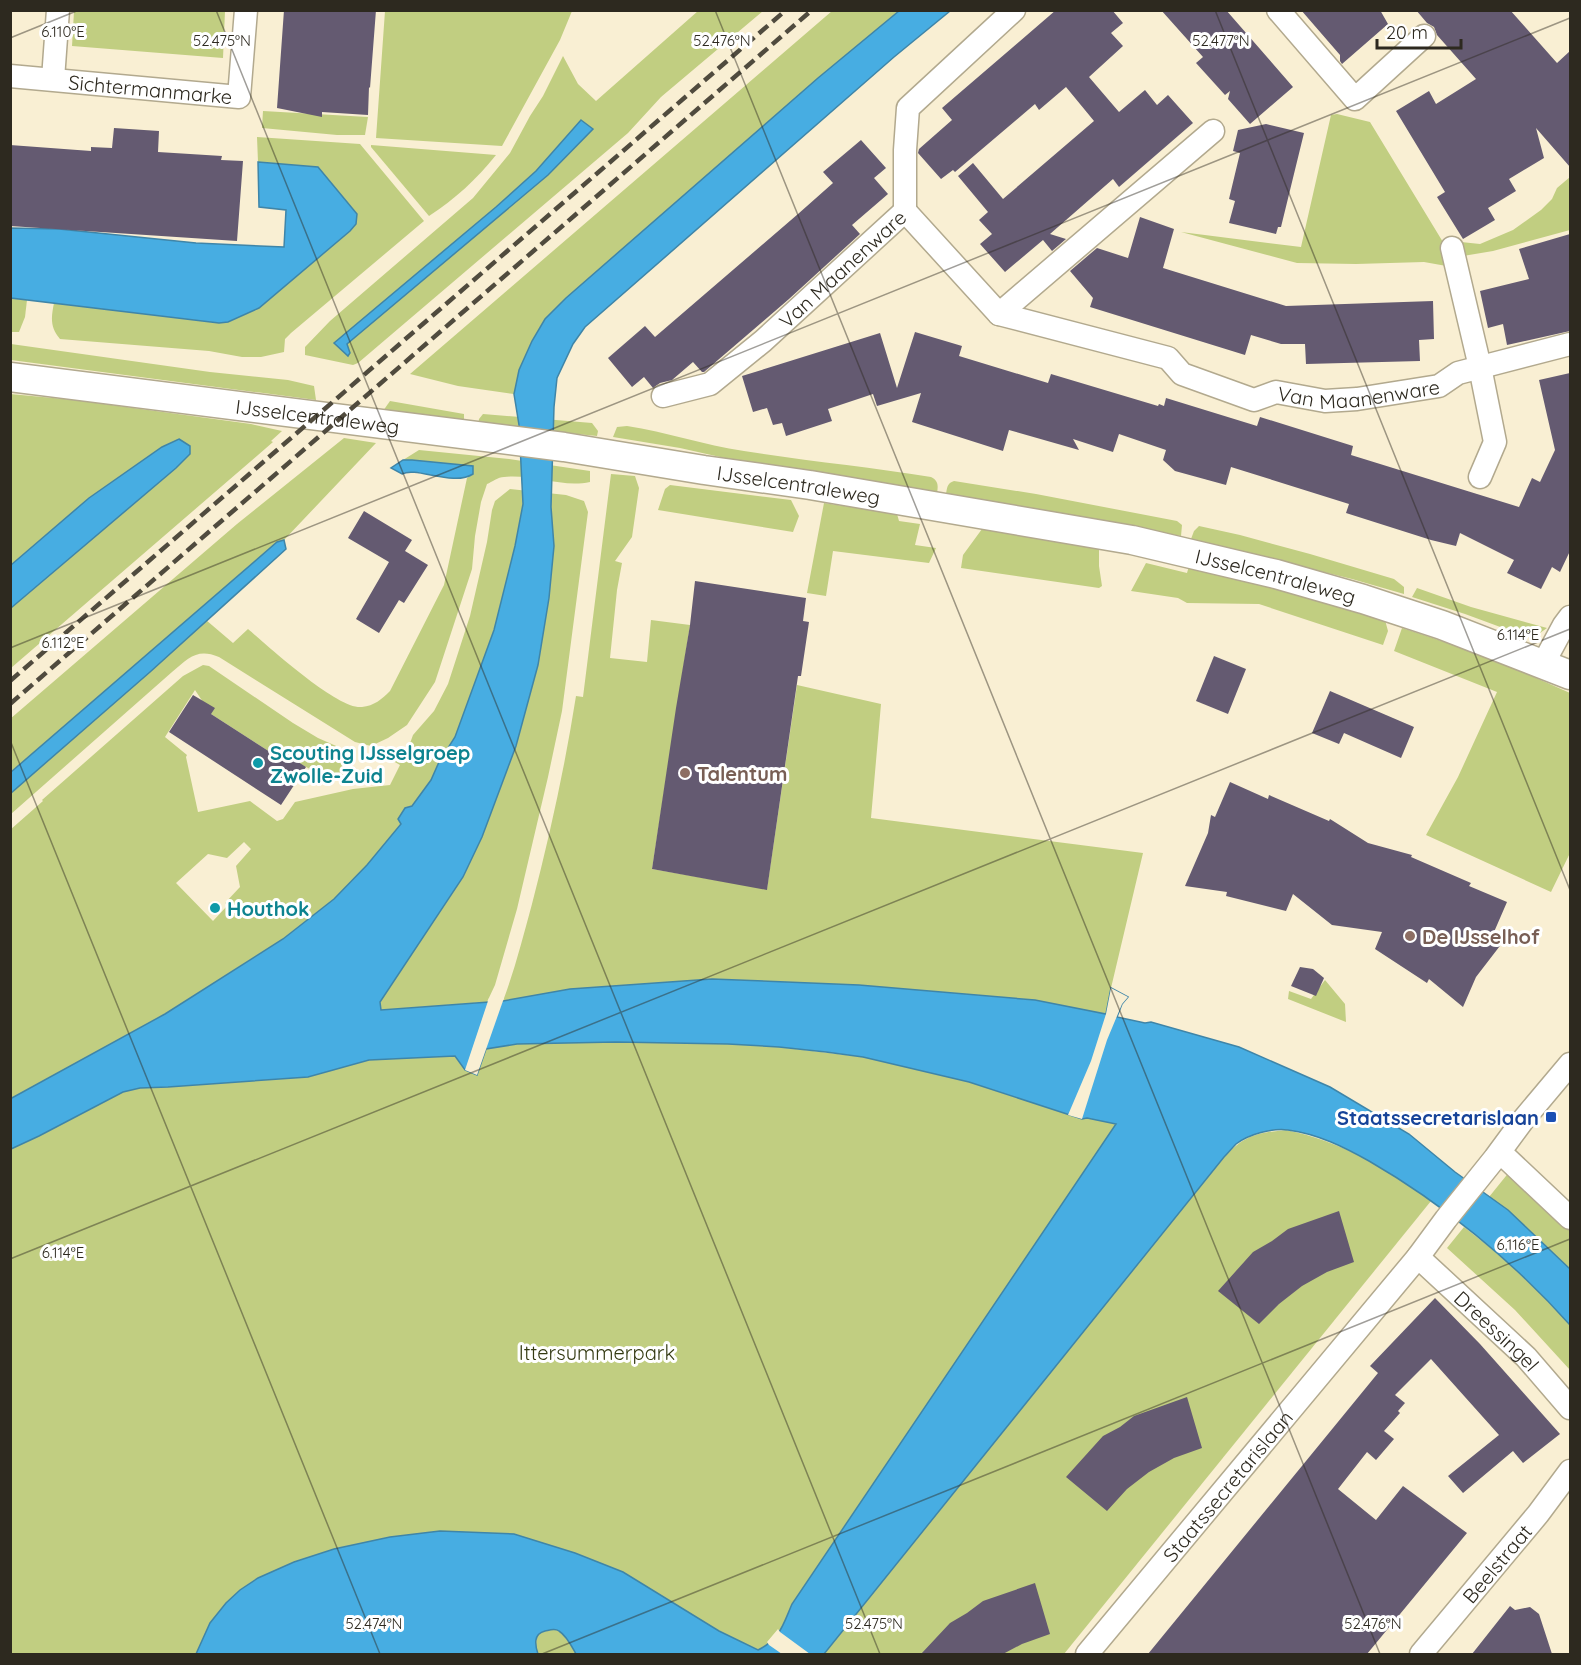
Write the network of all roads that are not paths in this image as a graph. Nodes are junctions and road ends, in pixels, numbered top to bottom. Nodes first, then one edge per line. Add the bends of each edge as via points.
1 (58, 10) edge
2 (246, 10) edge
3 (1014, 10) edge
4 (1278, 10) edge
5 (1425, 36) dead end
6 (10, 76) edge
7 (53, 80) junction
8 (1213, 131) dead end
9 (905, 211) junction
10 (1452, 248) dead end
11 (999, 314) junction
12 (1570, 344) edge
13 (1480, 367) junction
14 (10, 378) edge
15 (663, 396) dead end
16 (1480, 477) dead end
17 (1570, 617) edge
18 (1543, 664) junction
19 (1570, 675) edge
20 (1570, 1064) edge
21 (1497, 1155) junction
22 (1570, 1218) edge
23 (1418, 1257) junction
24 (1570, 1408) edge
25 (1570, 1471) edge
26 (1087, 1654) edge
27 (1421, 1654) edge

1 - 7 street
2 - 7 street, Sichtermanmarke via 239,97
3 - 9 street via 908,108
4 - 5 street via 1356,99
6 - 7 street, Sichtermanmarke
8 - 11 street
9 - 11 street, Van Maanenware
9 - 15 street, Van Maanenware via 710,384
10 - 13 street
11 - 13 street, Van Maanenware via 1168,358 1182,374 1254,400 1276,392 1325,401 1357,399 1439,386 1458,373
12 - 13 street, Van Maanenware
13 - 16 street via 1495,442
14 - 18 street, IJsselcentraleweg via 564,447 1132,540 1363,599
17 - 18 street
18 - 19 street, IJsselcentraleweg
20 - 21 street, Staatssecretarislaan
21 - 22 street
21 - 23 street, Staatssecretarislaan
23 - 24 street, Dreessingel via 1526,1357
23 - 26 street, Staatssecretarislaan
25 - 27 street, Beelstraat

